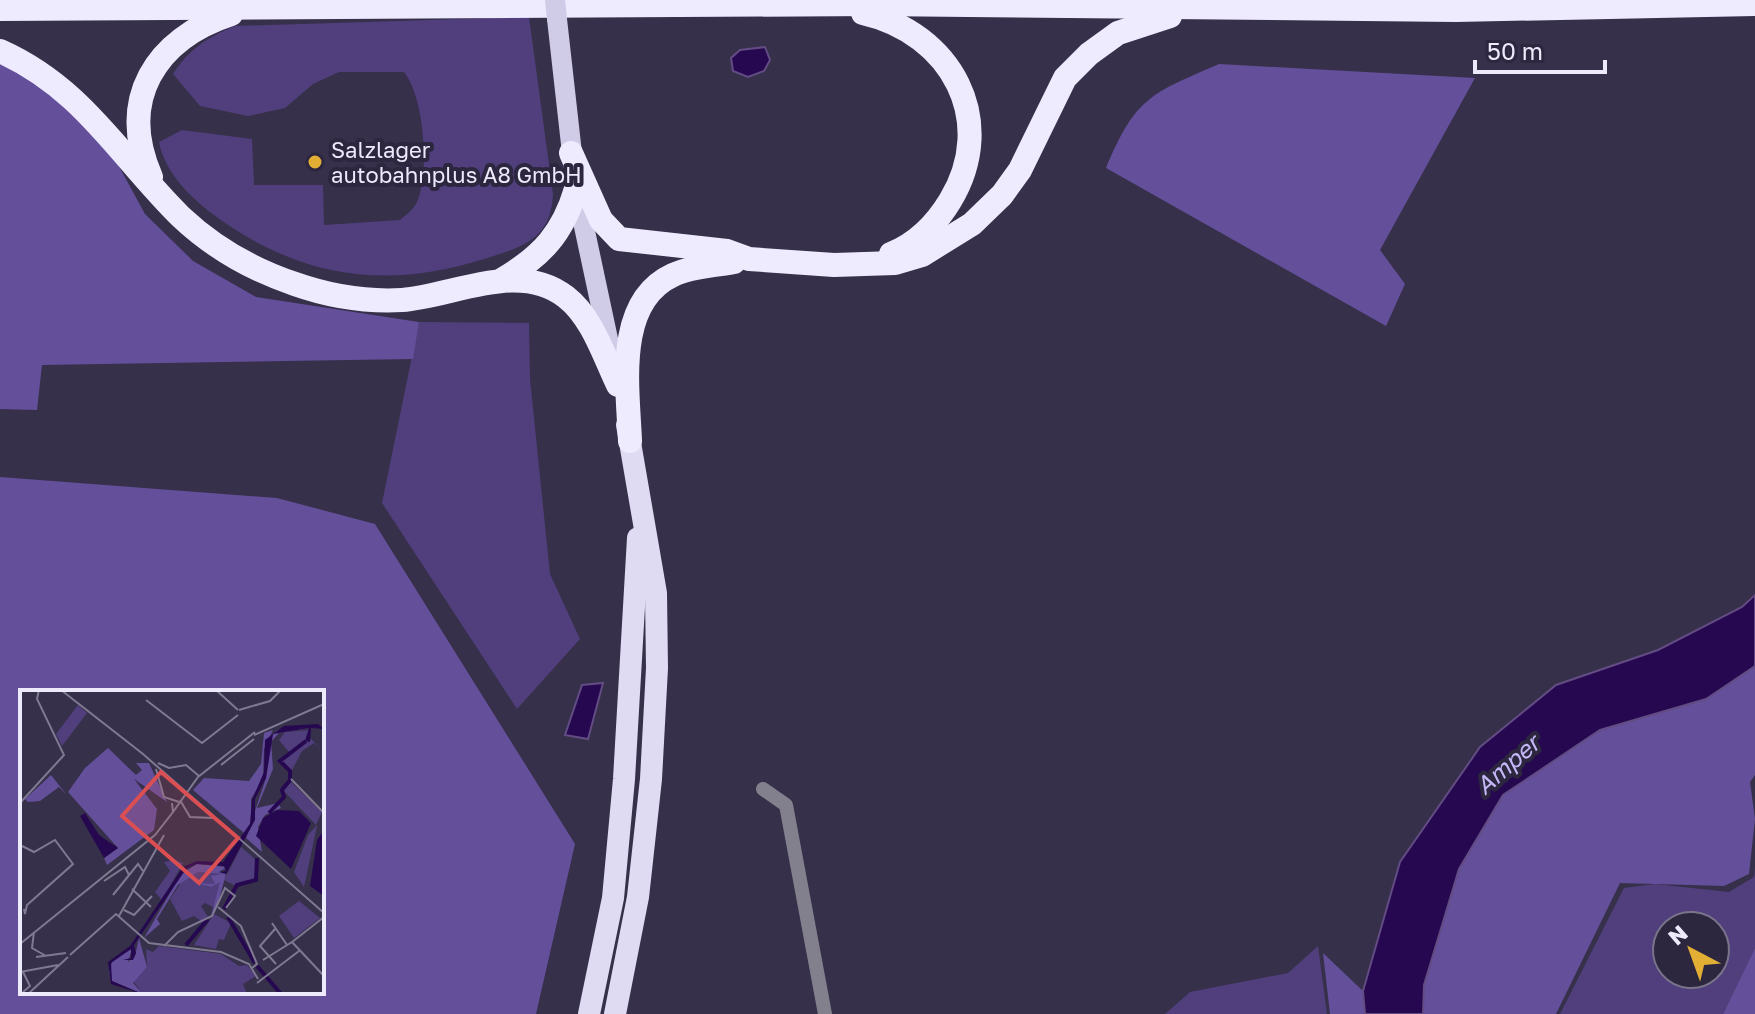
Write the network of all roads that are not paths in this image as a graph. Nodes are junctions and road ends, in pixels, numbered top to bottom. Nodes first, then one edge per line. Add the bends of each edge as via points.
1 (1755, 4) edge
2 (817, 5) junction
3 (260, 8) junction
4 (0, 9) edge
5 (556, 9) edge
6 (1212, 9) junction
7 (0, 51) edge
8 (571, 153) junction
9 (576, 189) junction
10 (157, 191) junction
11 (713, 258) junction
12 (862, 264) junction
13 (501, 281) junction
14 (618, 385) junction
15 (630, 441) junction
16 (640, 505) junction
17 (763, 789) dead end
18 (589, 1014) edge
19 (615, 1014) edge
20 (825, 1014) edge

1 - 6 highway
2 - 3 highway
2 - 6 highway
2 - 12 highway via 908,28 945,64 968,114 965,169 943,213 902,249
3 - 4 highway
3 - 10 highway via 202,24 179,39 149,77 138,123
5 - 8 main road
6 - 12 highway via 1153,19 1118,33 1089,54 1065,78 1020,170 972,224 922,255
7 - 10 highway via 76,99
8 - 9 main road
8 - 11 highway via 601,220 619,239
9 - 13 highway via 552,243
9 - 14 main road
10 - 13 highway via 234,257 322,292 399,300
11 - 12 highway
11 - 15 highway via 660,282 637,312 630,341
13 - 14 highway via 538,282 568,298 582,314
14 - 15 highway
15 - 16 highway
16 - 18 highway via 613,898
16 - 19 highway via 656,593 657,668 638,897
17 - 20 street via 786,805

